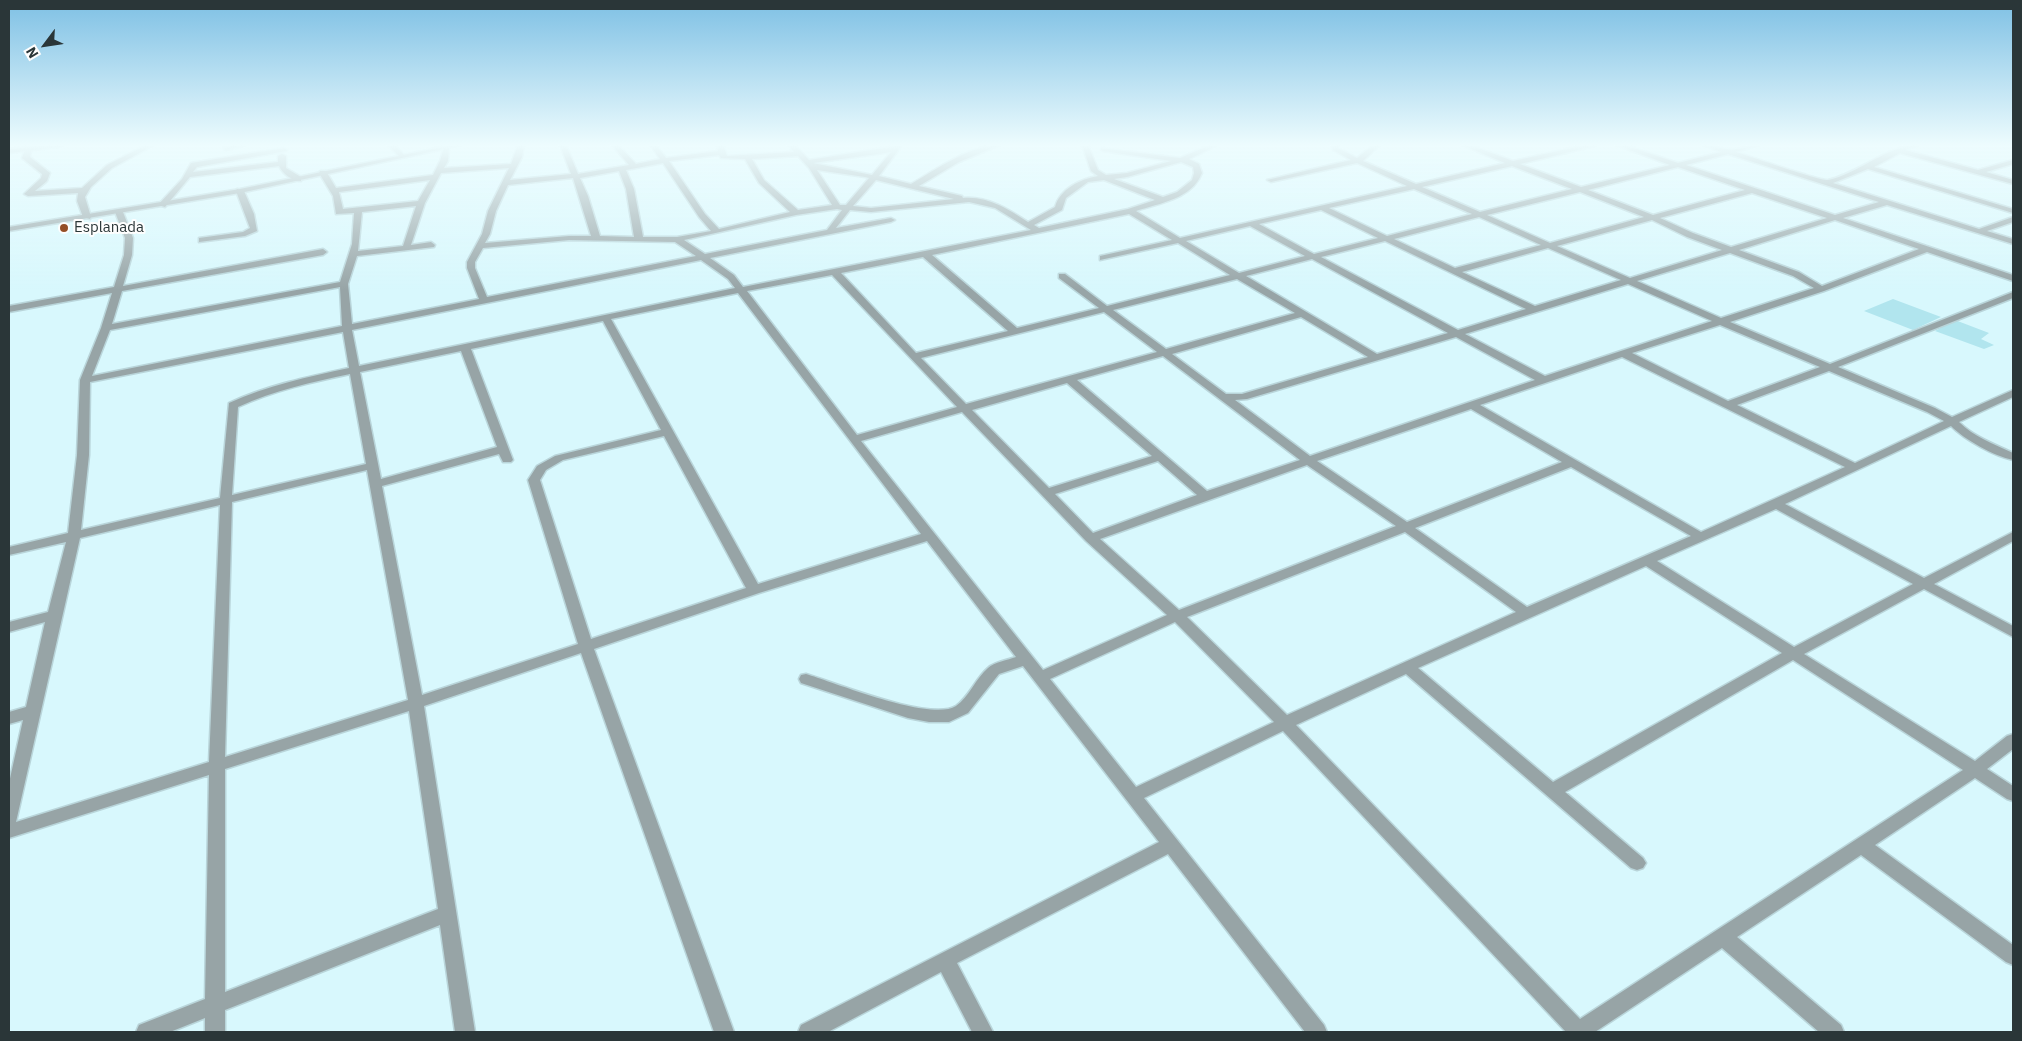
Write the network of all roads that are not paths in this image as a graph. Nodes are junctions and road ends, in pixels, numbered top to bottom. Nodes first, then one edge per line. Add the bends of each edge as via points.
1 (83, 194) edge
2 (172, 194) edge
3 (226, 194) edge
4 (241, 194) edge
5 (335, 194) edge
6 (426, 194) edge
7 (501, 194) edge
8 (583, 194) edge
9 (631, 194) edge
10 (688, 194) edge
11 (773, 194) edge
12 (828, 194) edge
13 (860, 194) edge
14 (941, 194) edge
15 (1066, 194) edge
16 (1146, 194) edge
17 (1180, 194) edge
18 (1383, 194) edge
19 (1433, 194) edge
20 (1558, 194) edge
21 (1593, 194) edge
22 (1740, 194) edge
23 (1764, 194) edge
24 (1860, 194) edge
25 (1956, 194) edge
26 (969, 200) junction
27 (1163, 200) junction
28 (1887, 202) junction
29 (421, 203) junction
30 (162, 205) junction
31 (837, 207) junction
32 (1322, 208) junction
33 (847, 209) junction
34 (1130, 210) junction
35 (358, 211) junction
36 (2013, 211) edge
37 (119, 212) junction
38 (796, 213) junction
39 (1480, 214) junction
40 (87, 217) junction
41 (1654, 218) junction
42 (1836, 218) junction
43 (2013, 219) edge
44 (891, 220) dead end
45 (1252, 224) junction
46 (1028, 225) junction
47 (9, 229) edge
48 (1038, 231) junction
49 (1980, 231) junction
50 (717, 232) junction
51 (830, 232) junction
52 (596, 238) junction
53 (1385, 238) junction
54 (677, 239) junction
55 (202, 240) dead end
56 (640, 240) junction
57 (1180, 240) junction
58 (2013, 242) edge
59 (431, 245) dead end
60 (1549, 245) junction
61 (479, 246) junction
62 (406, 248) junction
63 (1927, 249) junction
64 (1732, 250) junction
65 (323, 252) dead end
66 (353, 254) junction
67 (925, 254) junction
68 (1314, 256) junction
69 (701, 257) junction
70 (1104, 258) dead end
71 (834, 271) junction
72 (1455, 271) junction
73 (1796, 274) junction
74 (1239, 275) junction
75 (1062, 276) dead end
76 (2013, 278) edge
77 (1630, 280) junction
78 (1837, 283) junction
79 (344, 284) junction
80 (118, 289) junction
81 (1821, 289) junction
82 (739, 290) junction
83 (2013, 294) edge
84 (484, 300) junction
85 (1104, 308) junction
86 (9, 309) edge
87 (1534, 310) junction
88 (1303, 314) junction
89 (606, 318) junction
90 (1720, 321) junction
91 (347, 326) junction
92 (106, 328) junction
93 (1014, 331) junction
94 (1457, 333) junction
95 (465, 347) junction
96 (1164, 352) junction
97 (1623, 353) junction
98 (914, 357) junction
99 (1376, 358) junction
100 (1830, 368) junction
101 (356, 370) junction
102 (1069, 379) junction
103 (85, 380) junction
104 (1544, 380) junction
105 (2013, 393) edge
106 (1244, 396) junction
107 (1223, 397) junction
108 (1729, 404) junction
109 (1472, 405) junction
110 (1236, 406) junction
111 (965, 409) junction
112 (1953, 422) junction
113 (669, 432) junction
114 (854, 440) junction
115 (1160, 457) junction
116 (2013, 457) edge
117 (1309, 461) junction
118 (1572, 462) junction
119 (371, 466) junction
120 (1856, 468) junction
121 (375, 484) junction
122 (1047, 493) junction
123 (1205, 496) junction
124 (226, 499) junction
125 (1776, 504) junction
126 (1406, 526) junction
127 (74, 534) junction
128 (929, 536) junction
129 (2013, 536) edge
130 (1700, 537) junction
131 (1091, 538) junction
132 (9, 551) edge
133 (1647, 560) junction
134 (1924, 585) junction
135 (754, 590) junction
136 (1526, 613) junction
137 (54, 615) junction
138 (1177, 616) junction
139 (9, 627) edge
140 (2013, 632) edge
141 (586, 647) junction
142 (1794, 653) junction
143 (1026, 659) junction
144 (1407, 667) junction
145 (1040, 677) junction
146 (806, 679) dead end
147 (416, 703) junction
148 (33, 711) junction
149 (9, 718) edge
150 (1285, 723) junction
151 (2013, 740) edge
152 (217, 766) junction
153 (1975, 770) junction
154 (1552, 791) junction
155 (2013, 794) edge
156 (1133, 796) junction
157 (9, 819) edge
158 (9, 831) edge
159 (1170, 845) junction
160 (1861, 845) junction
161 (1637, 863) dead end
162 (447, 914) junction
163 (1723, 937) junction
164 (2013, 956) edge
165 (944, 960) junction
166 (215, 1005) junction
167 (146, 1032) edge
168 (215, 1032) edge
169 (465, 1032) edge
170 (724, 1032) edge
171 (808, 1032) edge
172 (983, 1032) edge
173 (1317, 1032) edge
174 (1578, 1032) edge
175 (1834, 1032) edge

1 - 40 street via 81,199
2 - 30 street
3 - 30 street
4 - 55 street via 254,229 245,234
5 - 35 street via 340,212
6 - 29 street
7 - 61 street
8 - 52 street
9 - 56 street
10 - 50 street
11 - 38 street
12 - 31 street
13 - 33 street
14 - 26 street
15 - 46 street via 1059,208
16 - 27 street
17 - 27 street
18 - 32 street
19 - 39 street
20 - 39 street
21 - 41 street
22 - 41 street
23 - 42 street
24 - 28 street
25 - 36 street
26 - 33 street via 871,210
26 - 46 street via 1001,206
27 - 34 street
28 - 42 street
28 - 49 street
29 - 35 street
29 - 62 street
30 - 37 street
31 - 33 street
31 - 38 street
32 - 45 street
32 - 53 street
33 - 51 street
34 - 48 street
34 - 57 street
35 - 66 street
37 - 40 street
37 - 80 street via 129,238 128,255
38 - 50 street
39 - 53 street
39 - 60 street
40 - 47 street
41 - 60 street
41 - 64 street
42 - 63 street
42 - 64 street
43 - 49 street
44 - 51 street
45 - 57 street
45 - 68 street
46 - 48 street
48 - 67 street
49 - 58 street
50 - 54 street
51 - 69 street
52 - 56 street
52 - 61 street via 529,240
53 - 68 street
53 - 72 street
54 - 56 street
54 - 69 street
57 - 70 street
57 - 74 street
59 - 62 street
60 - 72 street
60 - 77 street
61 - 84 street via 471,268
62 - 66 street
63 - 76 street
63 - 78 street
64 - 73 street
64 - 77 street
65 - 80 street
66 - 79 street
67 - 71 street
67 - 93 street
68 - 74 street
68 - 94 street
69 - 82 street via 722,270
69 - 84 street
71 - 82 street
71 - 98 street
72 - 87 street
73 - 78 street
73 - 81 street
74 - 85 street
74 - 88 street
75 - 85 street
77 - 87 street
77 - 90 street
78 - 81 street
79 - 91 street
79 - 92 street
80 - 86 street
80 - 92 street
81 - 90 street
82 - 89 street
82 - 114 street
83 - 100 street
84 - 91 street
85 - 93 street
85 - 96 street
87 - 94 street
88 - 96 street
88 - 99 street
89 - 95 street
89 - 113 street
90 - 97 street
90 - 100 street
91 - 101 street
91 - 103 street
92 - 103 street
93 - 98 street
94 - 99 street
94 - 104 street
95 - 101 street
95 - 121 street via 505,455
96 - 102 street
96 - 107 street
97 - 104 street
97 - 108 street
98 - 111 street
99 - 106 street
100 - 108 street
100 - 112 street
101 - 119 street
101 - 124 street via 292,383 233,405
102 - 111 street
102 - 115 street
103 - 127 street via 83,455
104 - 109 street
105 - 112 street
106 - 107 street
106 - 110 street
107 - 110 street
108 - 120 street
109 - 117 street
109 - 118 street
110 - 117 street
111 - 114 street
111 - 122 street
112 - 116 street via 1963,432
112 - 120 street
113 - 135 street
113 - 141 street via 559,458 541,468 534,480
114 - 128 street
115 - 122 street
115 - 123 street
117 - 123 street
117 - 126 street
118 - 126 street
118 - 130 street
119 - 121 street
119 - 124 street
120 - 125 street
121 - 147 street
122 - 131 street
123 - 131 street
124 - 127 street
124 - 152 street
125 - 130 street
125 - 134 street
126 - 136 street
126 - 138 street
127 - 132 street
127 - 137 street
128 - 135 street
128 - 143 street
129 - 134 street
130 - 133 street
131 - 138 street
133 - 136 street
133 - 142 street
134 - 140 street
134 - 142 street
135 - 141 street
136 - 144 street
137 - 139 street
137 - 148 street
138 - 145 street
138 - 150 street
141 - 147 street
141 - 170 street
142 - 153 street
142 - 154 street
143 - 145 street
143 - 146 street via 994,670 963,709 949,716 908,712
144 - 150 street
144 - 154 street
145 - 156 street
147 - 152 street
147 - 162 street
148 - 149 street
148 - 157 street
150 - 156 street
150 - 174 street
151 - 153 street
152 - 158 street
152 - 166 street
153 - 155 street
153 - 160 street
154 - 161 street
156 - 159 street
159 - 165 street
159 - 173 street
160 - 163 street
160 - 164 street
162 - 166 street
162 - 169 street
163 - 174 street
163 - 175 street
165 - 171 street
165 - 172 street
166 - 167 street
166 - 168 street

